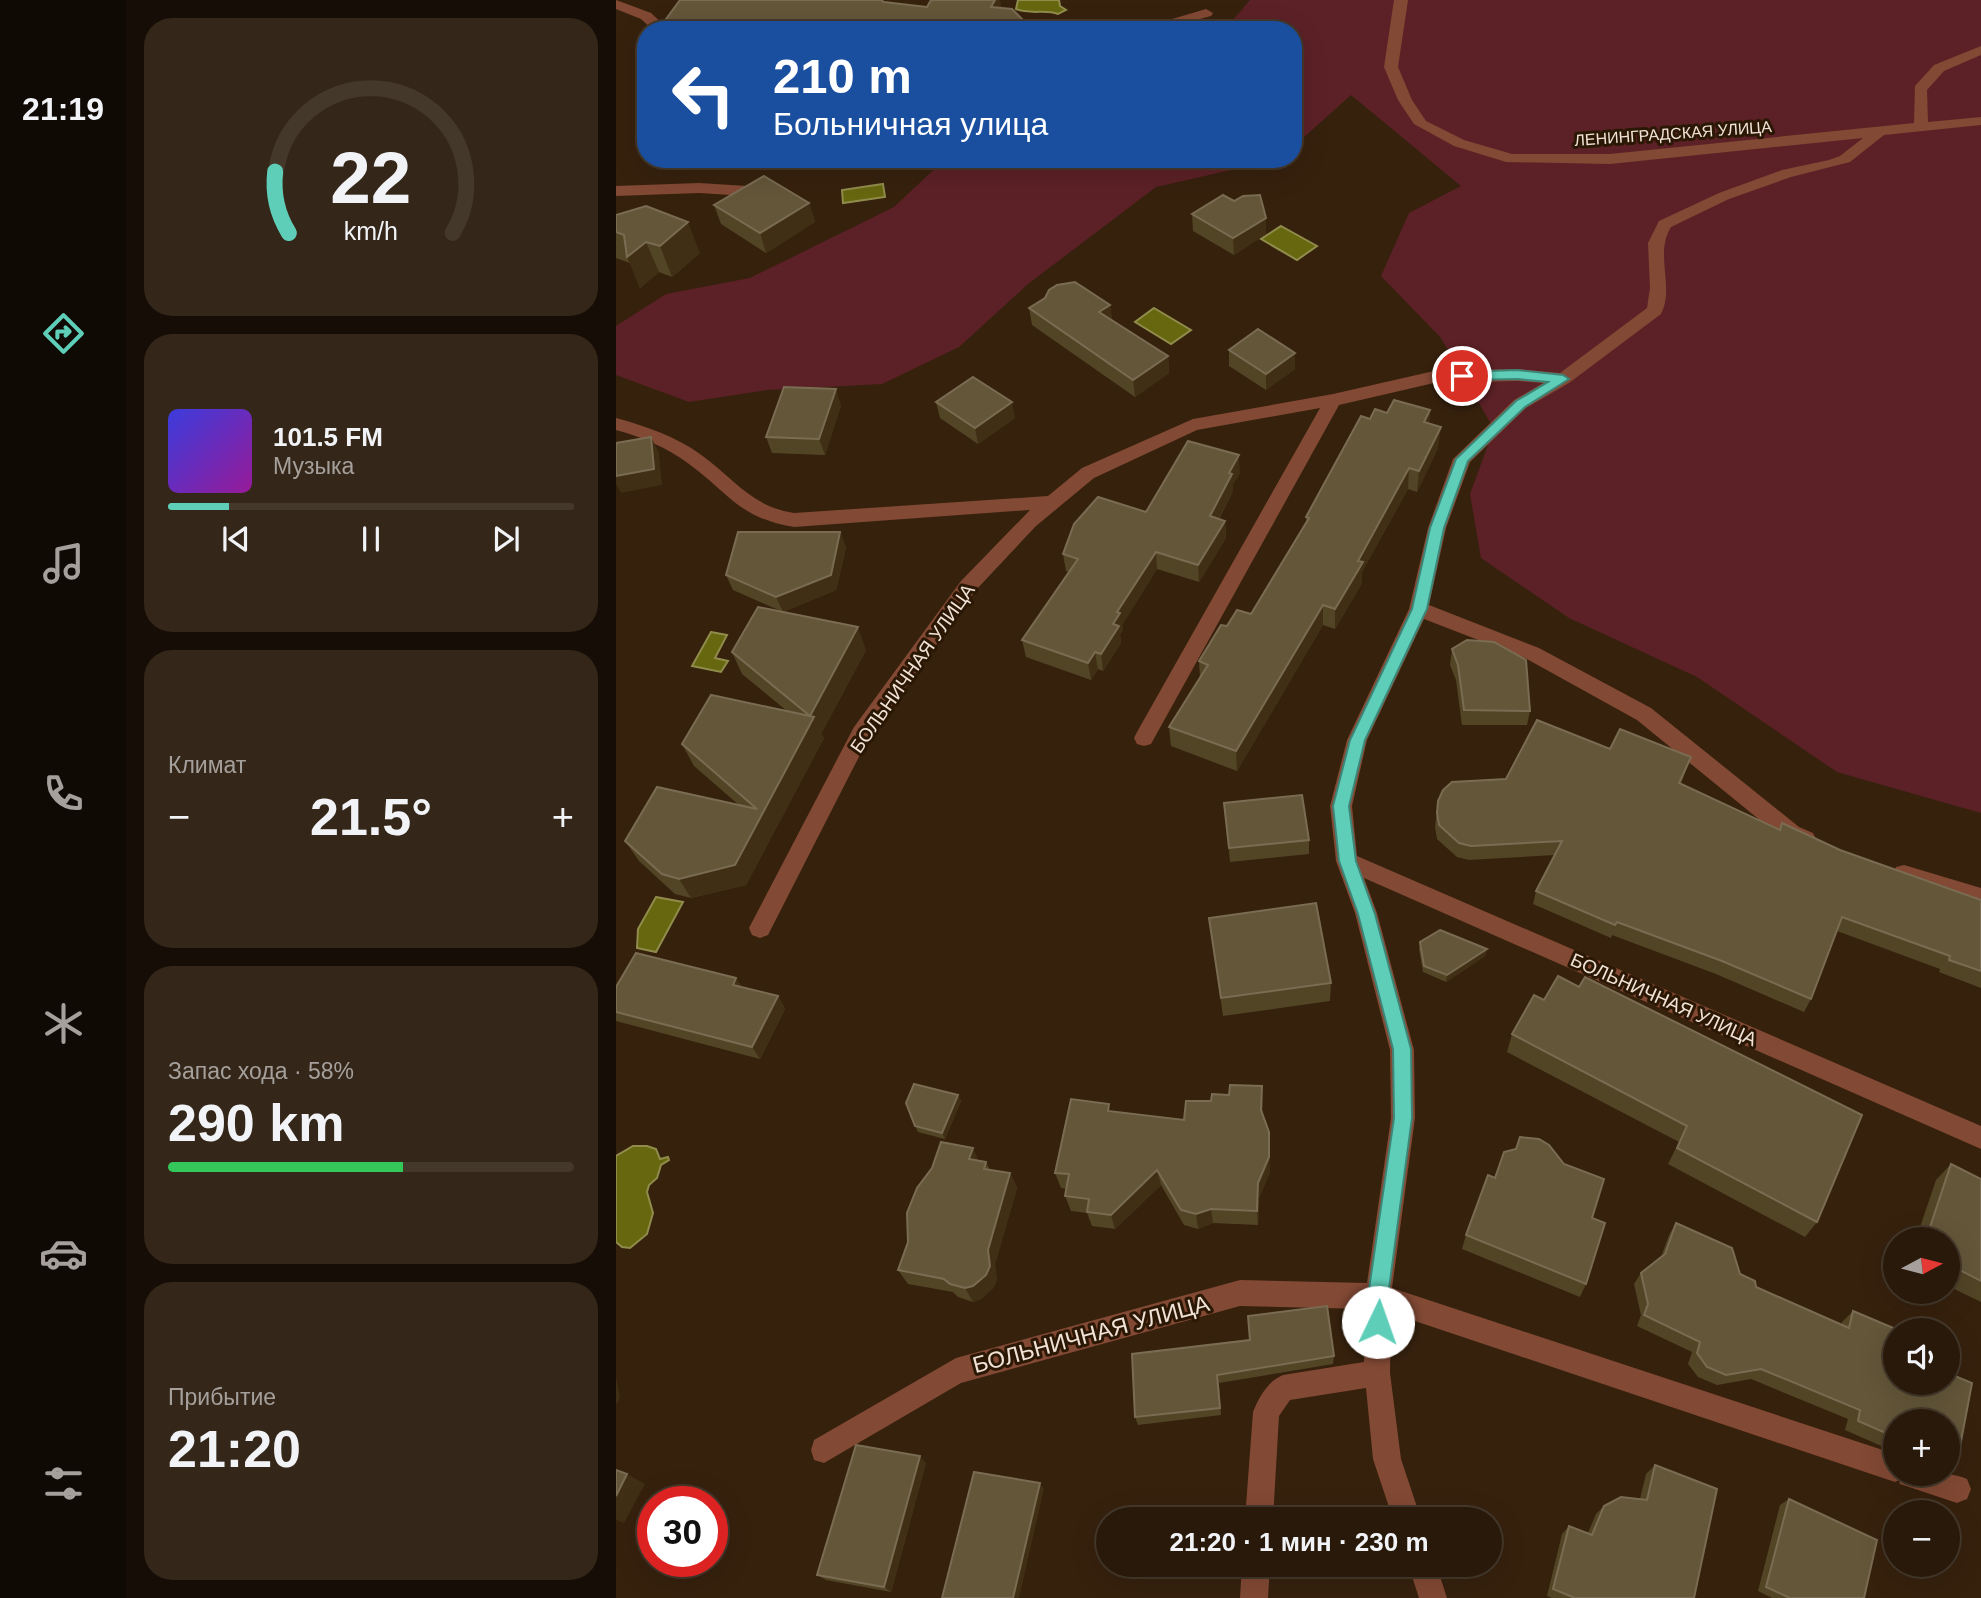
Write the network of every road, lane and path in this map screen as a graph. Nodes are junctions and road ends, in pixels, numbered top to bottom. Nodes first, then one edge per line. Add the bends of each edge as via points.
1 (1401, 0) edge
2 (616, 4) edge
3 (1206, 13) dead end
4 (652, 21) edge
5 (1176, 21) edge
6 (1981, 50) edge
7 (1981, 121) edge
8 (1921, 127) junction
9 (1878, 133) junction
10 (616, 191) edge
11 (763, 191) edge
12 (1563, 379) junction
13 (1333, 401) junction
14 (616, 424) edge
15 (641, 431) junction
16 (624, 443) edge
17 (1052, 502) junction
18 (1419, 609) junction
19 (1144, 738) dead end
20 (1826, 847) edge
21 (1347, 861) junction
22 (1887, 869) edge
23 (1981, 897) edge
24 (760, 928) dead end
25 (1981, 1138) edge
26 (1378, 1296) junction
27 (1377, 1373) junction
28 (824, 1450) dead end
29 (1883, 1464) edge
30 (1948, 1486) edge
31 (1957, 1489) dead end
32 (1260, 1507) edge
33 (1403, 1507) edge
34 (1255, 1577) edge
35 (1426, 1577) edge
36 (1254, 1598) edge
37 (1433, 1598) edge

1 - 9 street, ЛЕНИНГРАДСКАЯ УЛИЦА via 1391,67 1405,100 1422,124 1459,143 1511,159 1611,159
2 - 4 street
3 - 5 street
6 - 8 street via 1939,68 1920,89
7 - 8 street, ЛЕНИНГРАДСКАЯ УЛИЦА
8 - 9 street, ЛЕНИНГРАДСКАЯ УЛИЦА
9 - 12 street via 1845,159 1724,195 1665,225 1657,240 1660,296 1655,310
10 - 11 street
12 - 13 street, БОЛЬНИЧНАЯ УЛИЦА via 1434,377
12 - 18 street via 1520,404 1462,459 1437,528
13 - 17 street, БОЛЬНИЧНАЯ УЛИЦА via 1193,425 1088,473
13 - 19 street
14 - 15 street
15 - 16 street
15 - 17 street via 695,459 737,499 771,518
17 - 24 street, БОЛЬНИЧНАЯ УЛИЦА via 968,586 861,733
18 - 20 street via 1532,653 1644,715 1791,833
18 - 21 street via 1357,740 1341,806
21 - 25 street, БОЛЬНИЧНАЯ УЛИЦА
21 - 26 street via 1402,1049 1403,1118
22 - 23 street
26 - 27 street
26 - 28 street, БОЛЬНИЧНАЯ УЛИЦА via 1240,1293 956,1371
26 - 29 street, БОЛЬНИЧНАЯ УЛИЦА
27 - 32 street via 1283,1388 1266,1412
27 - 33 street via 1387,1459
30 - 31 street
34 - 36 street
35 - 37 street

